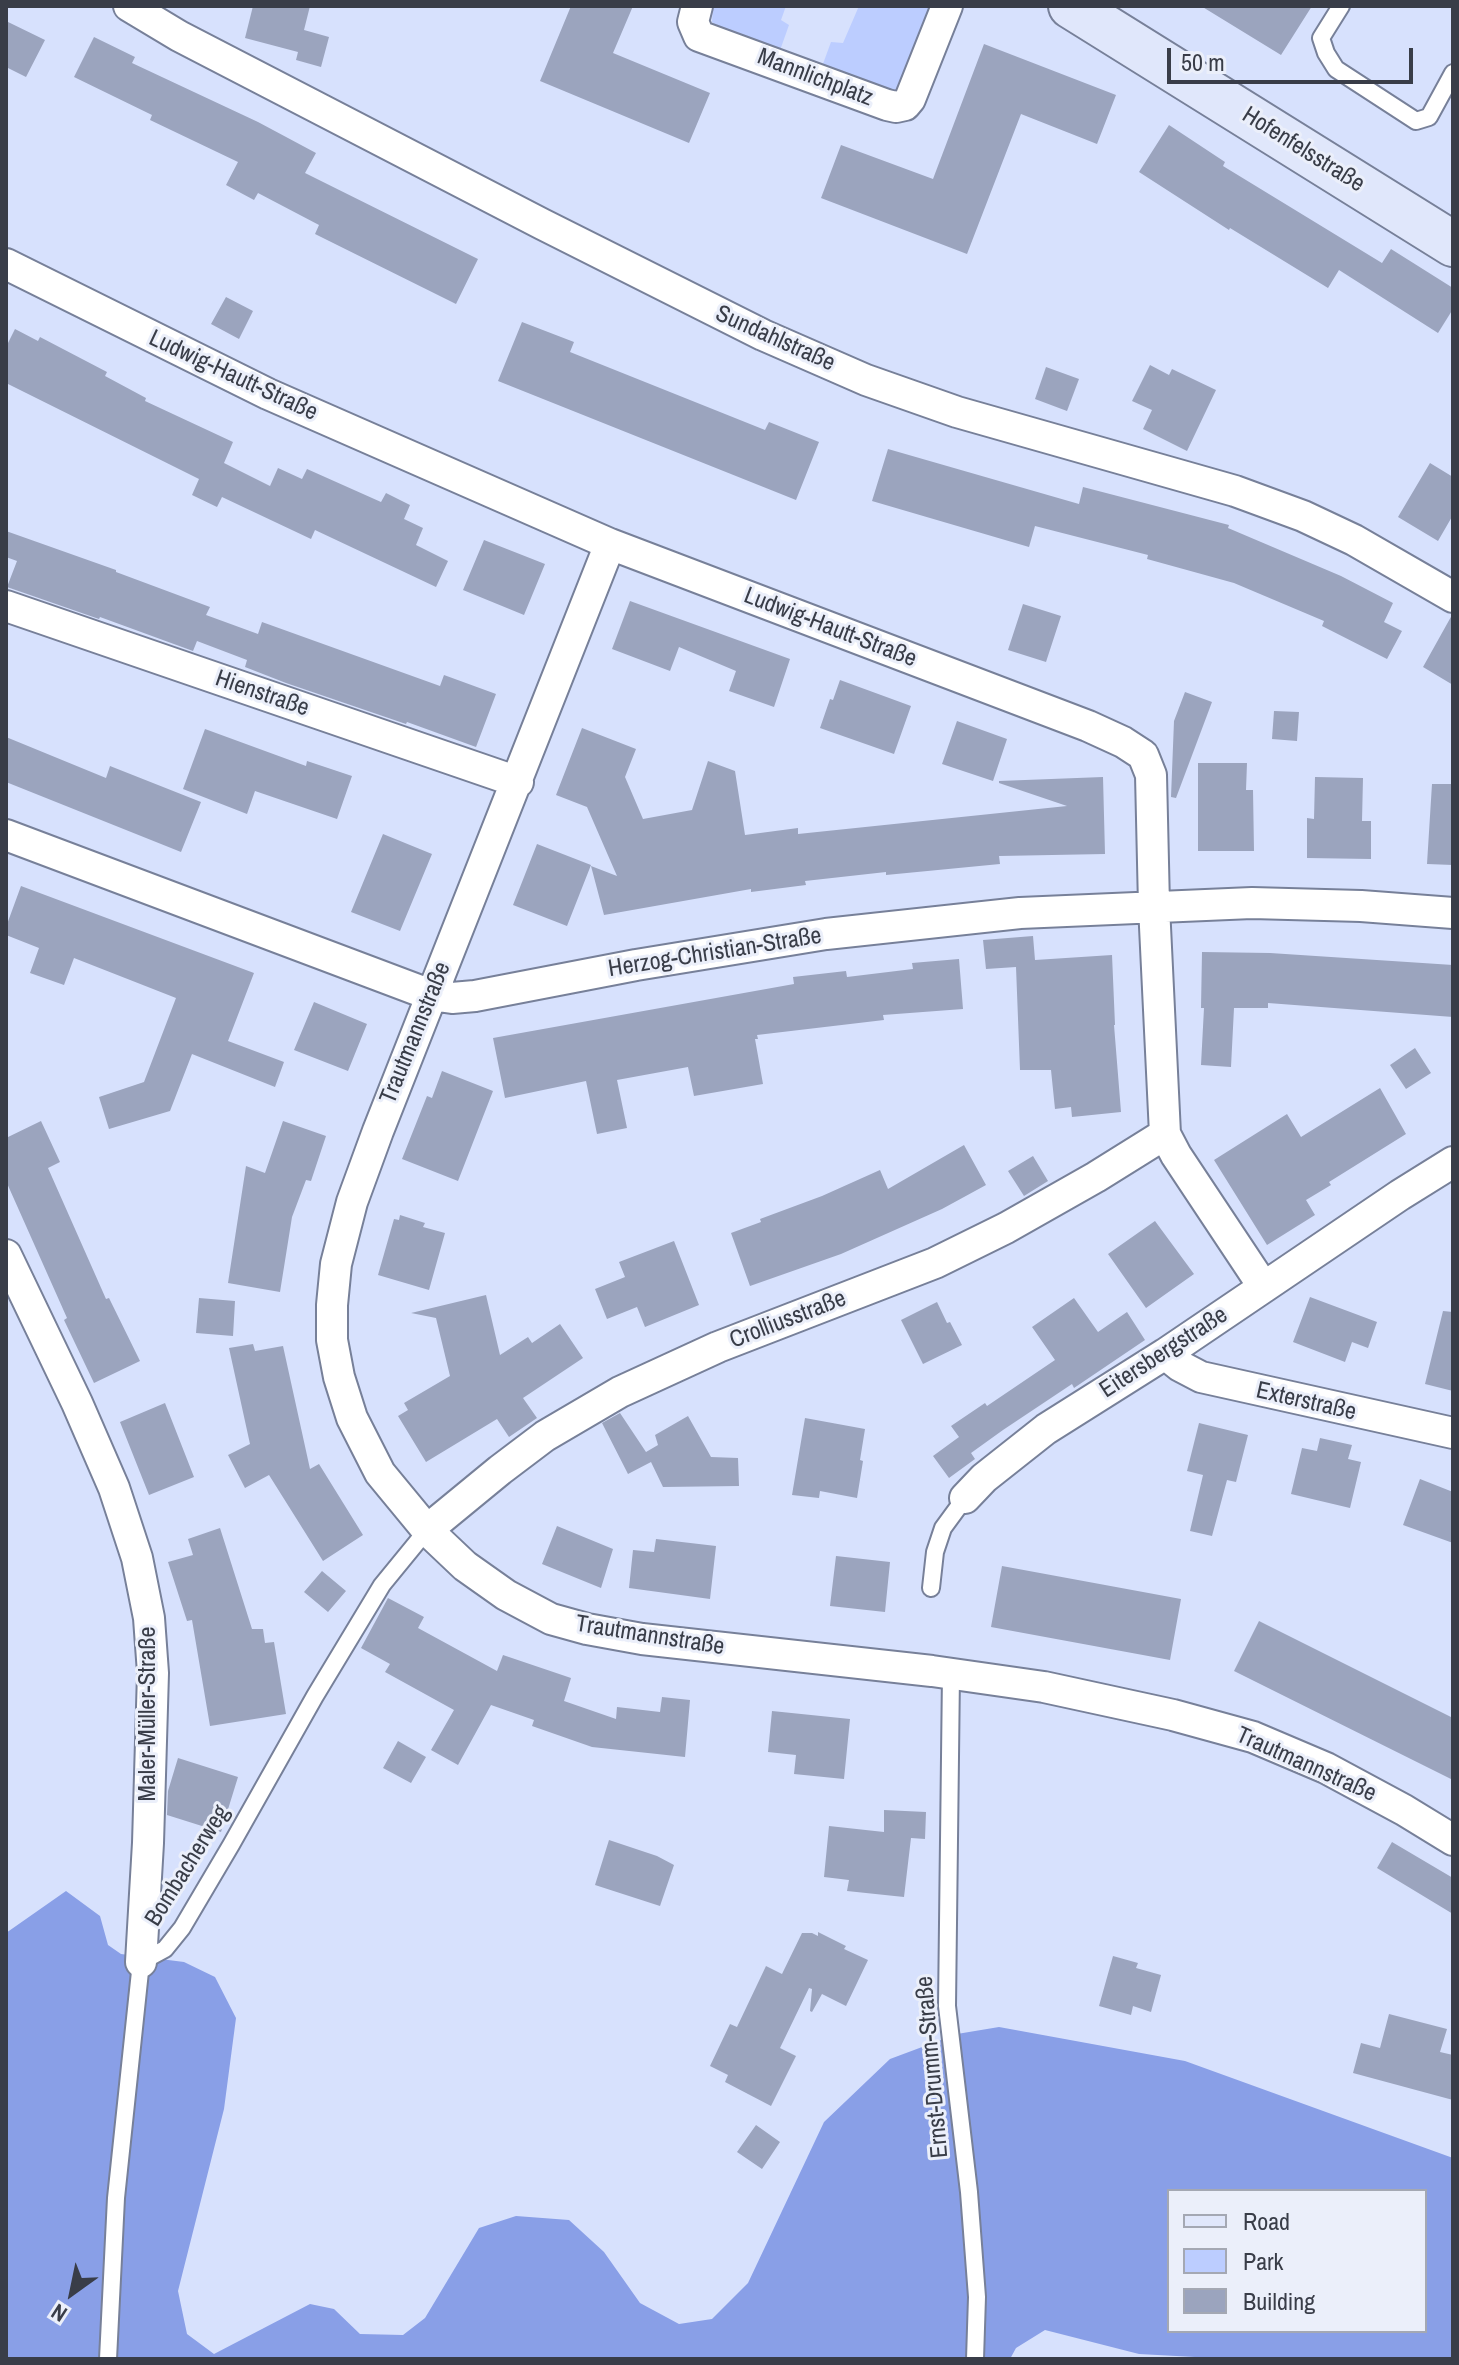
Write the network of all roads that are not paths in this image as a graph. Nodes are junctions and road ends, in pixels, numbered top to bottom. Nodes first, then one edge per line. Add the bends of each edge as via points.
1 (129, 6) edge
2 (697, 6) edge
3 (947, 6) edge
4 (1071, 6) edge
5 (1341, 6) edge
6 (1453, 73) edge
7 (1453, 244) edge
8 (6, 264) edge
9 (610, 544) junction
10 (1453, 597) edge
11 (6, 606) edge
12 (518, 782) junction
13 (6, 835) edge
14 (1154, 906) junction
15 (1453, 913) edge
16 (431, 995) junction
17 (1165, 1134) junction
18 (1453, 1162) edge
19 (6, 1255) edge
20 (1263, 1286) junction
21 (1165, 1354) junction
22 (1453, 1433) edge
23 (965, 1498) joint
24 (427, 1530) junction
25 (931, 1588) dead end
26 (951, 1674) junction
27 (1453, 1840) edge
28 (141, 1962) junction
29 (108, 2359) edge
30 (975, 2359) edge

1 - 10 street, Sundahlstraße via 438,171 763,335 957,412 1235,491 1303,516
2 - 3 street, Mannlichplatz via 693,22 699,36 896,107 910,99
4 - 7 main road, Hofenfelsstraße
5 - 6 lane via 1321,38 1336,69 1416,121 1429,117
8 - 9 street, Ludwig-Hautt-Straße via 268,394
9 - 12 street, Trautmannstraße
9 - 14 street, Ludwig-Hautt-Straße via 1088,726 1143,755 1151,775
11 - 12 street, Hienstraße
12 - 16 street, Trautmannstraße
13 - 16 street, Herzog-Christian-Straße
14 - 15 street, Herzog-Christian-Straße via 1252,903
14 - 16 street, Herzog-Christian-Straße via 1020,913 826,934 475,996
14 - 17 street, Ludwig-Hautt-Straße
16 - 24 street, Trautmannstraße via 352,1202 332,1305 332,1340 352,1418 380,1473
17 - 20 street
17 - 24 street, Crolliusstraße via 1006,1228 935,1263 705,1352 620,1392 545,1436
18 - 20 street, Eitersbergstraße
19 - 28 street, Maler-Müller-Straße via 114,1488 137,1558 149,1618 153,1673
20 - 21 street, Eitersbergstraße
21 - 22 street, Exterstraße via 1201,1377
21 - 23 street, Eitersbergstraße via 1046,1429
23 - 25 lane, Eitersbergstraße via 943,1528
24 - 26 street, Trautmannstraße via 506,1595 551,1619 587,1629
24 - 28 lane, Bombacherweg via 382,1585 182,1928 165,1949
26 - 27 street, Trautmannstraße via 1044,1687 1253,1737 1326,1768
26 - 30 lane, Ernst-Drumm-Straße via 947,2006 969,2192
28 - 29 lane via 116,2198

